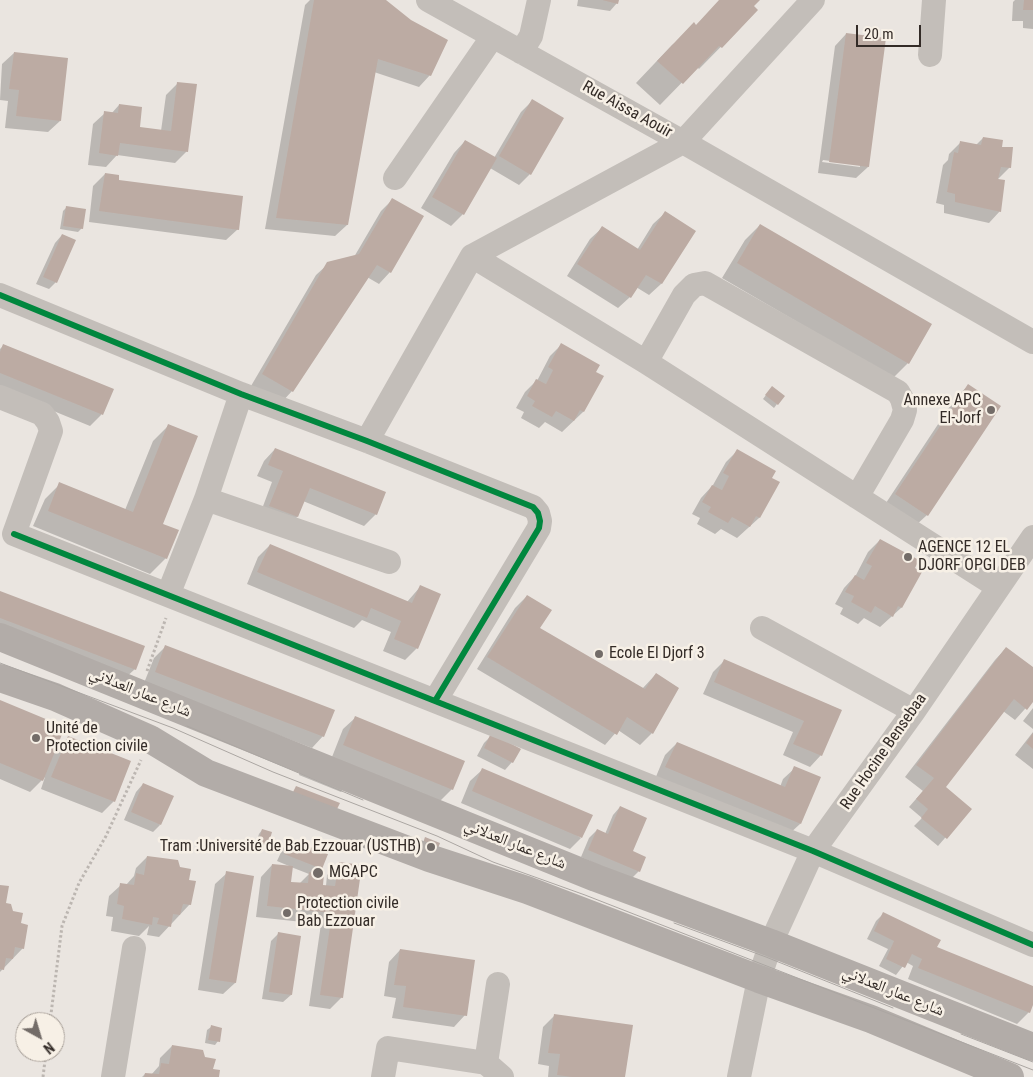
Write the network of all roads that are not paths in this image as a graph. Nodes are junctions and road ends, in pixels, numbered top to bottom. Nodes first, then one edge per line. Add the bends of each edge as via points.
1 (428, 0) edge
2 (539, 0) edge
3 (813, 0) edge
4 (934, 0) edge
5 (493, 36) junction
6 (521, 52) junction
7 (930, 55) dead end
8 (683, 142) junction
9 (395, 178) dead end
10 (472, 256) junction
11 (0, 295) edge
12 (1033, 342) edge
13 (646, 362) junction
14 (241, 394) junction
15 (0, 397) edge
16 (367, 441) junction
17 (857, 497) junction
18 (206, 499) junction
19 (1033, 537) edge
20 (389, 562) dead end
21 (998, 587) junction
22 (171, 596) junction
23 (762, 628) dead end
24 (0, 637) edge
25 (0, 678) edge
26 (435, 701) junction
27 (914, 711) junction
28 (813, 851) junction
29 (771, 943) junction
30 (1033, 946) edge
31 (134, 948) dead end
32 (759, 979) junction
33 (498, 984) dead end
34 (1033, 1047) edge
35 (494, 1070) edge
36 (113, 1077) edge
37 (384, 1077) edge
38 (739, 1077) edge
39 (1010, 1077) edge

1 - 5 street, Rue Aissa Aouir
2 - 6 street via 531,36
3 - 8 street, Rue Aissa Aouir
4 - 7 street
5 - 6 street, Rue Aissa Aouir
5 - 9 street
6 - 8 street, Rue Aissa Aouir
8 - 10 street
8 - 12 street
10 - 13 street
10 - 16 street
11 - 14 street
13 - 17 street
13 - 17 street via 684,295 694,285 705,283 898,392 905,410 902,420
14 - 16 street
14 - 18 street
15 - 22 street via 42,414 50,431 14,534
16 - 26 street via 527,503 538,513 539,528
17 - 21 street
18 - 20 street
18 - 22 street
19 - 21 street, Rue Hocine Bensebaa
21 - 27 street, Rue Hocine Bensebaa
22 - 26 street
23 - 27 street
24 - 29 main road, شارع عمار العدلاني via 596,878
25 - 32 main road, شارع عمار العدلاني via 55,697 150,739 206,773
26 - 28 street
27 - 28 street, Rue Hocine Bensebaa
28 - 29 street, Rue Hocine Bensebaa
28 - 30 street
29 - 32 street, Rue Hocine Bensebaa
29 - 34 main road, شارع عمار العدلاني
31 - 36 street
32 - 38 street, Rue Hocine Bensebaa
32 - 39 main road, شارع عمار العدلاني via 871,1019
33 - 35 street
35 - 37 street via 388,1048

